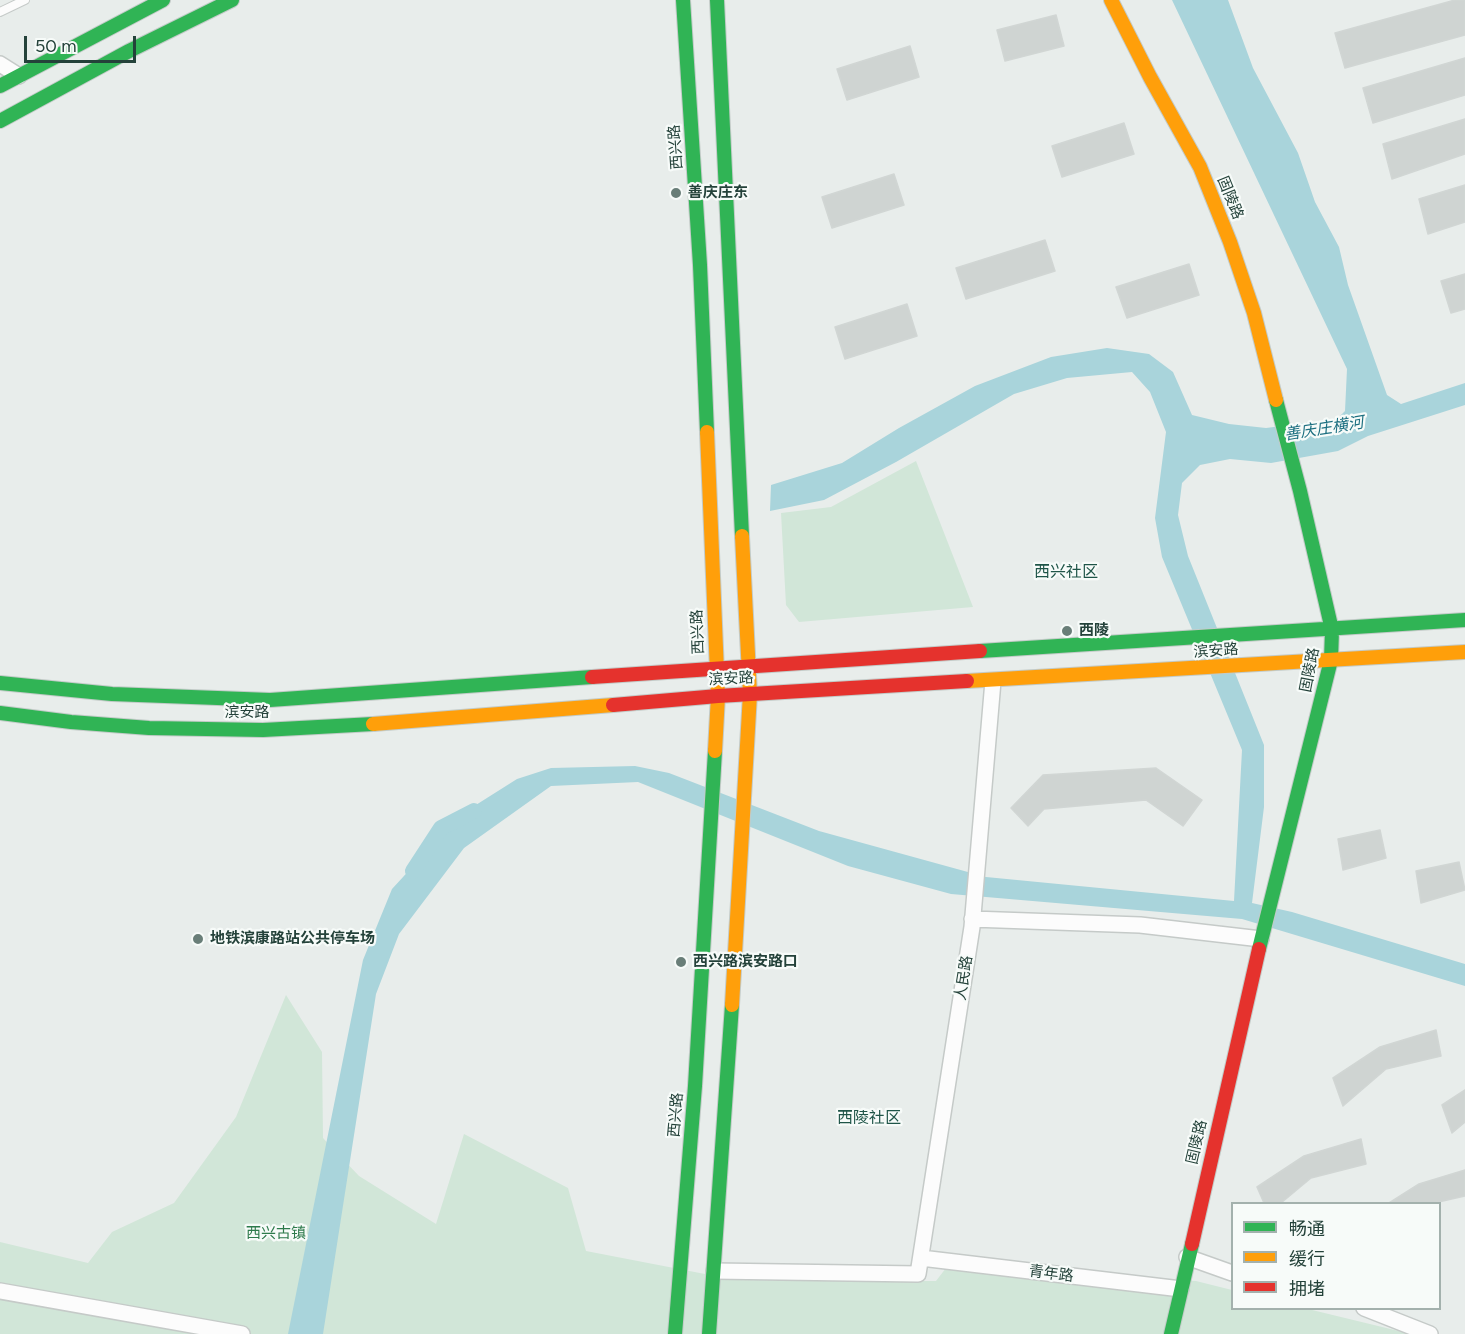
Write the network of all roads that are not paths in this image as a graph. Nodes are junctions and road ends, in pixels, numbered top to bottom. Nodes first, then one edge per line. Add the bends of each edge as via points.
1 (25, 0) edge
2 (163, 0) edge
3 (232, 0) edge
4 (683, 0) edge
5 (717, 0) edge
6 (1111, 0) edge
7 (0, 12) edge
8 (0, 64) edge
9 (19, 76) junction
10 (0, 86) edge
11 (0, 121) edge
12 (1465, 620) edge
13 (1332, 630) junction
14 (1465, 652) edge
15 (1331, 660) junction
16 (749, 666) junction
17 (716, 668) junction
18 (993, 681) junction
19 (0, 683) edge
20 (750, 694) junction
21 (718, 696) junction
22 (0, 713) edge
23 (972, 919) junction
24 (1261, 939) junction
25 (1187, 1257) junction
26 (921, 1258) junction
27 (714, 1271) junction
28 (1231, 1272) edge
29 (1180, 1289) junction
30 (0, 1291) edge
31 (1369, 1310) edge
32 (242, 1334) edge
33 (675, 1334) edge
34 (710, 1334) edge
35 (1171, 1334) edge
36 (1430, 1334) edge

1 - 7 lane
2 - 9 main road
3 - 11 main road
4 - 17 main road, 西兴路 via 700,265
5 - 16 main road
6 - 13 main road, 固陵路 via 1200,167 1230,242 1254,313
8 - 9 street
9 - 10 main road
12 - 13 main road, 滨安路
13 - 15 main road, 固陵路
13 - 16 main road, 滨安路
14 - 15 main road, 滨安路
15 - 18 main road, 滨安路
15 - 24 main road, 固陵路
16 - 17 main road, 滨安路
16 - 20 main road
17 - 19 main road, 滨安路 via 270,700 112,694
17 - 21 main road, 西兴路
18 - 20 main road, 滨安路
18 - 23 street, 人民路
20 - 21 main road, 滨安路
20 - 27 main road
21 - 22 main road, 滨安路 via 262,730 148,728
21 - 33 main road, 西兴路 via 696,1075
23 - 24 street via 1140,925
23 - 26 street, 人民路
24 - 25 main road, 固陵路
25 - 28 street
25 - 29 main road, 固陵路
26 - 27 street, 人民路 via 918,1274
26 - 29 street, 青年路
27 - 34 main road
29 - 35 main road, 固陵路
30 - 32 street
31 - 36 street

